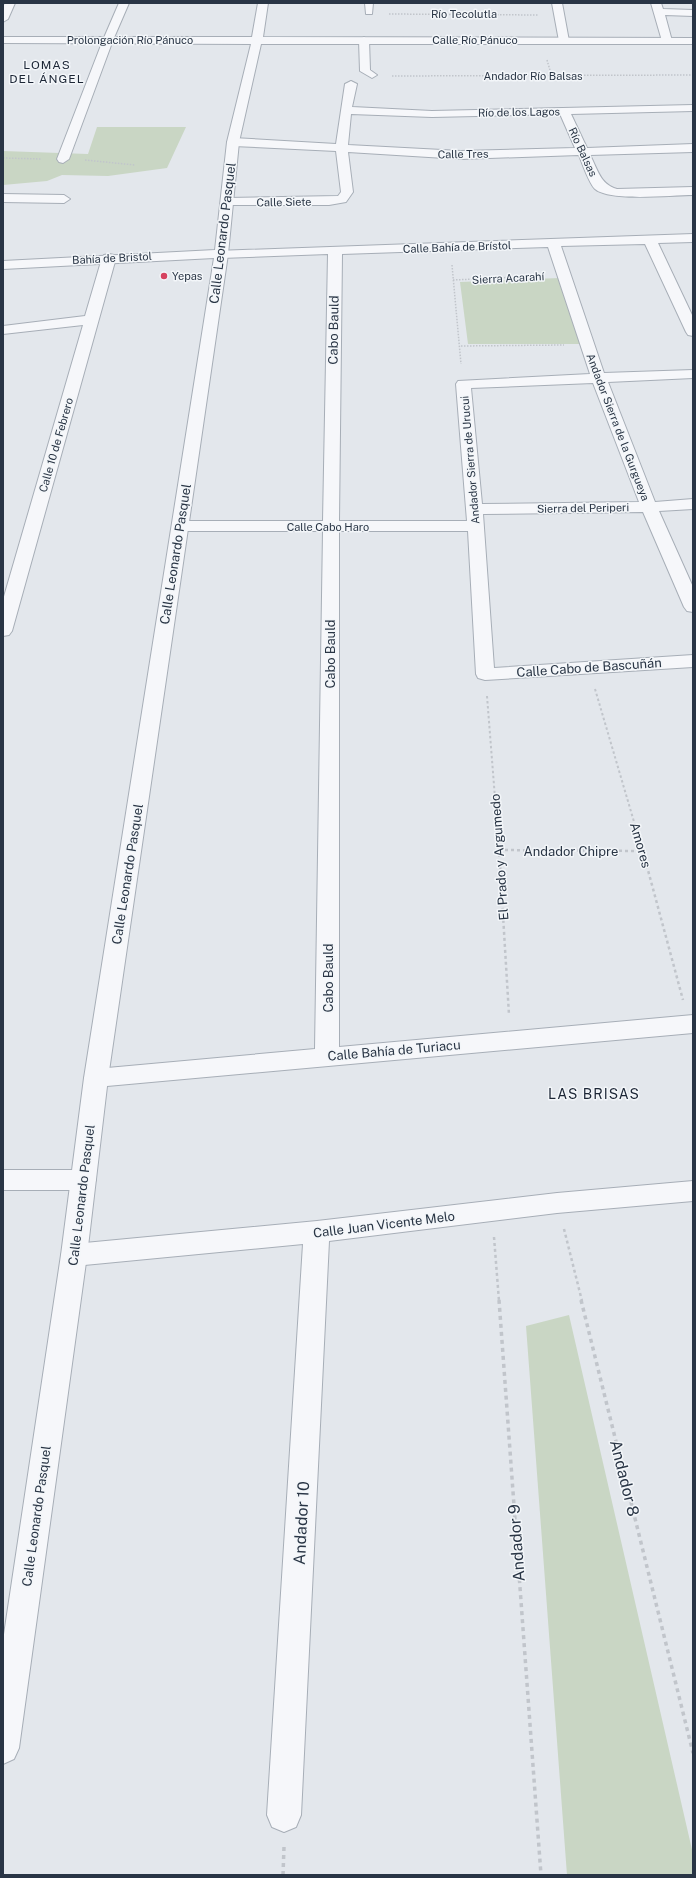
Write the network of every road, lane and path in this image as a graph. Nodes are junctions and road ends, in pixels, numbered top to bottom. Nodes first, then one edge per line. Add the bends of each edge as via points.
1 (10, 3) edge
2 (124, 3) edge
3 (557, 3) edge
4 (369, 8) edge
5 (657, 8) edge
6 (693, 13) edge
7 (559, 15) junction
8 (3, 20) edge
9 (232, 30) dead end
10 (288, 30) dead end
11 (258, 37) edge
12 (3, 40) edge
13 (108, 40) junction
14 (314, 40) junction
15 (364, 40) junction
16 (204, 41) junction
17 (564, 41) junction
18 (667, 41) junction
19 (693, 41) edge
20 (372, 75) joint
21 (693, 75) edge
22 (351, 84) dead end
23 (693, 108) edge
24 (346, 110) junction
25 (564, 111) junction
26 (233, 142) junction
27 (342, 148) junction
28 (692, 149) edge
29 (582, 151) junction
30 (63, 159) dead end
31 (693, 192) edge
32 (3, 198) edge
33 (64, 199) dead end
34 (227, 202) junction
35 (693, 238) edge
36 (650, 241) junction
37 (553, 243) junction
38 (451, 247) junction
39 (335, 251) junction
40 (222, 254) junction
41 (109, 258) junction
42 (3, 265) edge
43 (563, 275) junction
44 (453, 280) junction
45 (91, 320) junction
46 (3, 330) edge
47 (693, 332) edge
48 (586, 345) junction
49 (460, 346) junction
50 (693, 374) edge
51 (599, 378) junction
52 (462, 384) junction
53 (693, 504) edge
54 (649, 507) junction
55 (474, 509) junction
56 (180, 526) junction
57 (476, 526) junction
58 (331, 527) junction
59 (693, 607) edge
60 (3, 631) edge
61 (693, 661) edge
62 (589, 667) junction
63 (485, 674) junction
64 (499, 850) junction
65 (643, 851) junction
66 (691, 1024) edge
67 (510, 1040) junction
68 (327, 1056) junction
69 (96, 1078) junction
70 (3, 1180) edge
71 (83, 1180) junction
72 (693, 1191) edge
73 (557, 1203) junction
74 (492, 1211) junction
75 (318, 1232) junction
76 (74, 1255) junction
77 (3, 1748) edge
78 (693, 1753) edge
79 (284, 1815) dead end
80 (540, 1875) edge

1 - 8 street
2 - 13 street
3 - 7 street
4 - 7 path, Río Tecolutla
5 - 6 street
5 - 18 street
7 - 17 street
9 - 16 street
10 - 14 street
11 - 14 street
11 - 14 street, Calle Río Pánuco
11 - 16 street
11 - 16 street, Prolongación Río Pánuco
11 - 26 street, Calle Leonardo Pasquel
12 - 13 street, Prolongación Río Pánuco
13 - 16 street, Prolongación Río Pánuco
13 - 30 street
14 - 15 street, Calle Río Pánuco
15 - 17 street, Calle Río Pánuco
15 - 20 street via 365,70
17 - 18 street, Calle Río Pánuco
18 - 19 street, Calle Río Pánuco
20 - 21 path, Andador Río Balsas
22 - 24 street
23 - 25 street, Río de los Lagos
24 - 25 street, Río de los Lagos via 432,114
24 - 27 street
25 - 29 street, Río Balsas
26 - 27 street, Calle Tres
26 - 34 street, Calle Leonardo Pasquel
27 - 29 street, Calle Tres via 461,155
27 - 34 street, Calle Siete via 347,192 342,199
28 - 29 street, Calle Tres
29 - 31 street, Río Balsas via 600,186 606,190 616,193
32 - 33 street
34 - 40 street, Calle Leonardo Pasquel
35 - 36 street, Calle Bahía de Brístol
36 - 37 street, Calle Bahía de Brístol
36 - 47 street
37 - 38 street, Calle Bahía de Brístol
37 - 43 street, Andador Sierra de la Gurgueya
38 - 39 street, Calle Bahía de Brístol
38 - 44 path, Andador Sierra de Urucui
39 - 40 street, Calle Bahía de Brístol
39 - 58 street, Cabo Bauld
40 - 41 street, Bahía de Bristol
40 - 56 street, Calle Leonardo Pasquel
41 - 42 street, Bahía de Bristol
41 - 45 street, Calle 10 de Febrero
43 - 44 path, Sierra Acarahí
43 - 48 street, Andador Sierra de la Gurgueya
44 - 49 path, Andador Sierra de Urucui
45 - 46 street
45 - 60 street, Calle 10 de Febrero
48 - 49 path
48 - 51 street, Andador Sierra de la Gurgueya
49 - 52 path, Andador Sierra de Urucui
50 - 51 street
51 - 52 street
51 - 54 street, Andador Sierra de la Gurgueya
52 - 55 street, Andador Sierra de Urucui
53 - 54 street, Sierra del Periperi
54 - 55 street, Sierra del Periperi
54 - 59 street, Andador Sierra de la Gurgueya
55 - 57 street, Andador Sierra de Urucui
56 - 58 street, Calle Cabo Haro
56 - 69 street, Calle Leonardo Pasquel
57 - 58 street, Calle Cabo Haro
57 - 63 street, Andador Sierra de Urucui
58 - 68 street, Cabo Bauld
61 - 62 street, Calle Cabo de Bascuñán
62 - 63 street, Calle Cabo de Bascuñán
62 - 65 path, Amores
63 - 64 path, El Prado y Argumedo
64 - 65 path, Andador Chipre
64 - 67 path, El Prado y Argumedo
65 - 66 path, Amores
66 - 67 street, Calle Bahía de Turiacu
67 - 68 street, Calle Bahía de Turiacu
68 - 69 street, Calle Bahía de Turiacu
69 - 71 street, Calle Leonardo Pasquel
70 - 71 street
71 - 76 street, Calle Leonardo Pasquel
72 - 73 street, Calle Juan Vicente Melo
73 - 74 street, Calle Juan Vicente Melo
73 - 78 path, Andador 8
74 - 75 street, Calle Juan Vicente Melo
74 - 80 path, Andador 9
75 - 76 street, Calle Juan Vicente Melo
75 - 79 street, Andador 10
76 - 77 street, Calle Leonardo Pasquel

